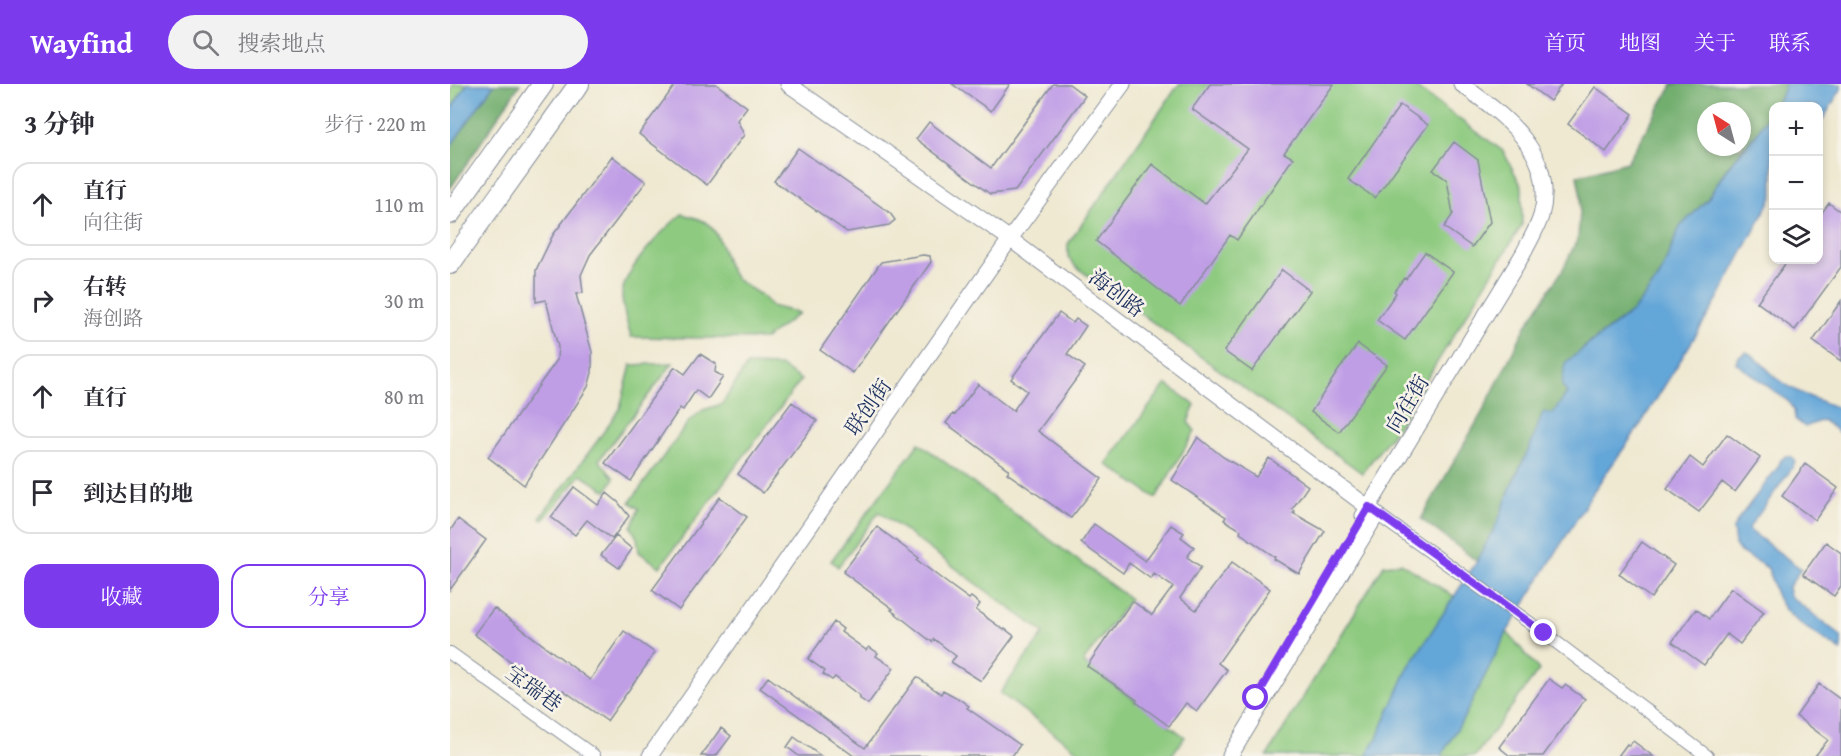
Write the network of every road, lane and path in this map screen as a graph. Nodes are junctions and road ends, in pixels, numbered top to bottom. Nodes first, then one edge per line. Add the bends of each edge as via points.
1 (543, 84) edge
2 (579, 84) edge
3 (788, 84) edge
4 (1123, 84) edge
5 (1461, 84) edge
6 (450, 214) edge
7 (1010, 239) junction
8 (450, 264) edge
9 (1373, 510) junction
10 (450, 652) edge
11 (594, 756) edge
12 (650, 756) edge
13 (1221, 756) edge
14 (1230, 756) edge
15 (1707, 756) edge

1 - 6 main road
2 - 8 main road
3 - 7 street, 海创路
4 - 7 street, 联创街
5 - 9 street, 向往街 via 1520,132 1533,151 1542,176 1541,216 1523,254
7 - 9 street, 海创路
7 - 12 street, 联创街
9 - 13 street, 向往街
9 - 14 street, 向往街
9 - 15 street, 海创路
10 - 11 street, 宝瑞巷

